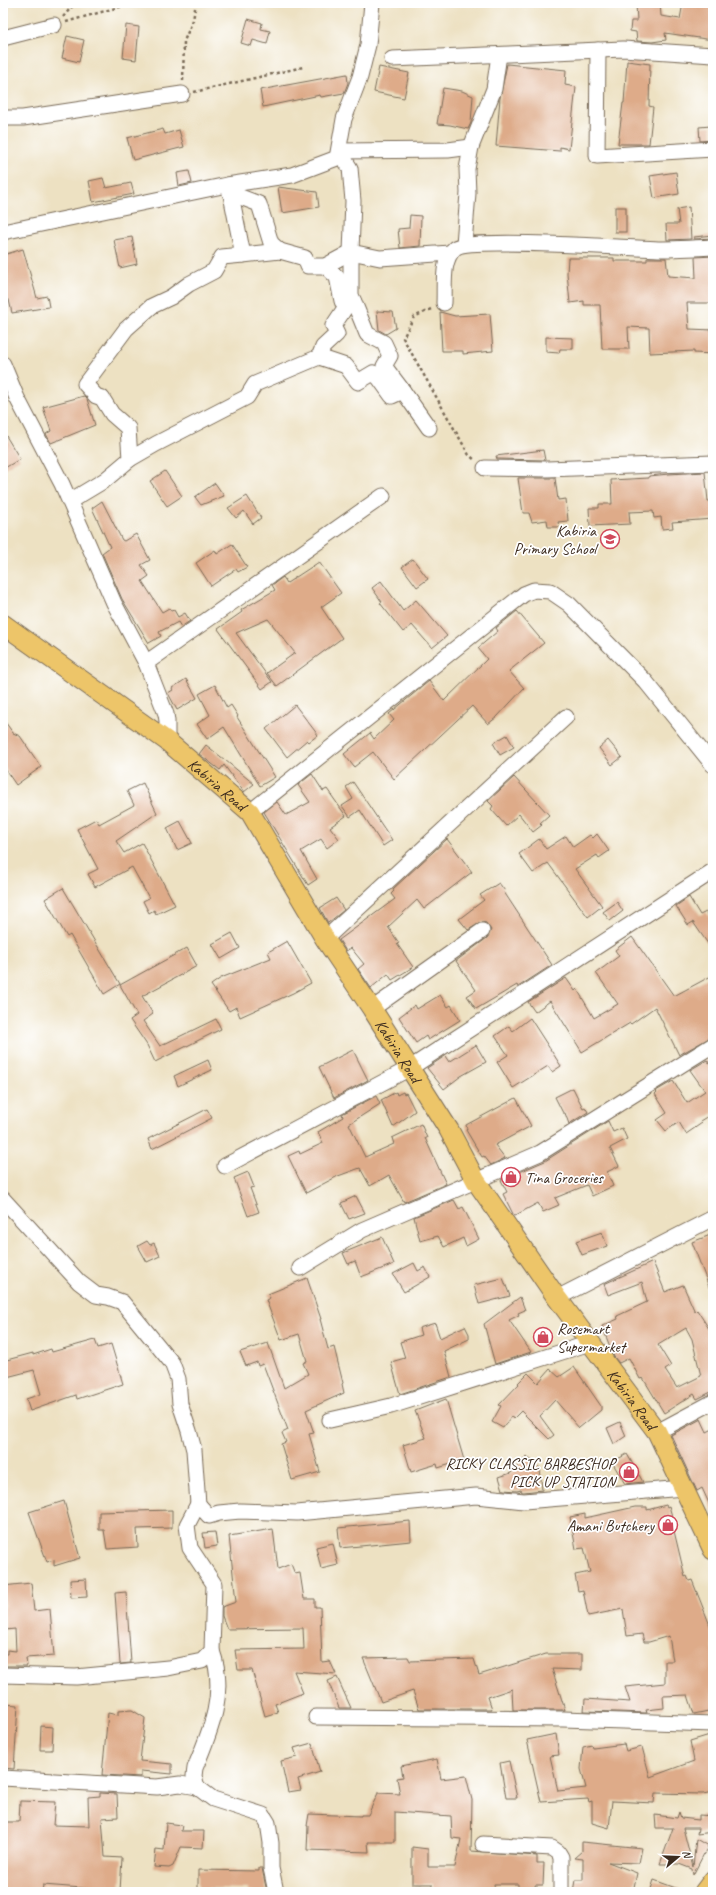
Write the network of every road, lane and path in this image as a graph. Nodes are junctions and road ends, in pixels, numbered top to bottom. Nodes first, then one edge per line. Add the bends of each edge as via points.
1 (159, 3) edge
2 (196, 3) edge
3 (372, 3) edge
4 (54, 25) joint
5 (3, 38) edge
6 (598, 50) junction
7 (499, 55) junction
8 (713, 55) edge
9 (392, 59) dead end
10 (303, 67) dead end
11 (182, 94) junction
12 (3, 118) edge
13 (471, 147) junction
14 (713, 149) edge
15 (338, 151) junction
16 (230, 189) junction
17 (3, 232) edge
18 (464, 244) junction
19 (713, 247) edge
20 (280, 251) junction
21 (351, 252) junction
22 (450, 253) junction
23 (243, 255) junction
24 (325, 266) junction
25 (354, 302) junction
26 (444, 303) joint
27 (319, 357) junction
28 (3, 364) edge
29 (403, 391) junction
30 (429, 428) dead end
31 (130, 459) junction
32 (713, 463) edge
33 (485, 468) joint
34 (383, 496) dead end
35 (70, 501) junction
36 (3, 624) edge
37 (146, 663) junction
38 (566, 716) dead end
39 (167, 741) junction
40 (713, 765) edge
41 (250, 812) junction
42 (713, 871) edge
43 (482, 931) dead end
44 (325, 939) junction
45 (372, 1009) junction
46 (713, 1045) edge
47 (410, 1068) junction
48 (225, 1166) dead end
49 (476, 1181) junction
50 (3, 1199) edge
51 (713, 1218) edge
52 (300, 1268) dead end
53 (557, 1298) junction
54 (590, 1343) junction
55 (713, 1402) edge
56 (330, 1420) dead end
57 (657, 1432) junction
58 (684, 1488) junction
59 (198, 1504) junction
60 (713, 1550) edge
61 (212, 1651) junction
62 (3, 1675) edge
63 (316, 1717) dead end
64 (713, 1724) edge
65 (3, 1778) edge
66 (197, 1787) junction
67 (483, 1844) dead end
68 (713, 1880) edge
69 (276, 1892) edge
70 (560, 1892) edge
71 (704, 1892) edge

1 - 4 path via 119,7
2 - 11 path via 193,20 184,41
3 - 15 street via 368,45 360,77 344,119
4 - 5 street
6 - 7 street
6 - 8 street via 623,49
6 - 14 street via 597,156
7 - 9 street
7 - 13 street via 494,89
10 - 11 path
11 - 12 street via 23,118
13 - 15 street via 448,150
13 - 18 street via 467,169
15 - 16 street via 337,158 292,175
15 - 21 street via 350,168
16 - 17 street
16 - 20 street via 259,204 271,243
16 - 23 street
18 - 19 street via 659,249
18 - 22 street
20 - 23 street
20 - 24 street via 305,258 308,266
21 - 22 street via 380,258
21 - 24 street
21 - 25 street via 350,296
22 - 26 street via 446,264
23 - 31 street via 222,257 214,271 152,306 126,329 85,384 96,396 102,398 112,414 128,428
24 - 25 street via 337,277 342,300
25 - 27 street via 347,305 333,326 337,334 323,347
25 - 29 street via 367,334 384,344 390,356 384,366
26 - 33 path via 414,317 403,338 469,455
27 - 29 street via 346,366 358,382 373,373 392,396
27 - 31 street via 255,384 247,397
28 - 35 street via 17,398
29 - 30 street
31 - 35 street via 105,480
32 - 33 street via 547,469
34 - 37 street
35 - 37 street via 114,603
36 - 39 main road, Kabiria Road
37 - 39 street via 166,714
38 - 44 street
39 - 41 main road, Kabiria Road
40 - 41 street via 646,682 569,604 550,591 534,590 524,594
41 - 44 main road, Kabiria Road
42 - 47 street
43 - 45 street
44 - 45 main road, Kabiria Road
45 - 47 main road, Kabiria Road
46 - 49 street via 540,1153
47 - 48 street
47 - 49 main road, Kabiria Road via 449,1130
49 - 52 street via 362,1230
49 - 53 main road, Kabiria Road
50 - 59 street via 79,1282 96,1295 108,1296 122,1302 172,1363 178,1379 180,1404 194,1450
51 - 53 street
53 - 54 main road, Kabiria Road
54 - 56 street via 390,1406
54 - 57 main road, Kabiria Road
55 - 57 street
57 - 58 main road, Kabiria Road
58 - 59 street via 524,1501 476,1496 296,1513 240,1511 209,1516
58 - 60 main road, Kabiria Road
59 - 61 street via 187,1525 190,1548 214,1584
61 - 62 street via 202,1661 168,1668 76,1677
61 - 66 street via 218,1668 217,1696 214,1720 195,1768
63 - 64 street via 563,1719
65 - 66 street via 157,1787 180,1784
66 - 69 street via 213,1799 263,1815 268,1823 271,1868
67 - 70 street via 552,1848 561,1857
68 - 71 main road

